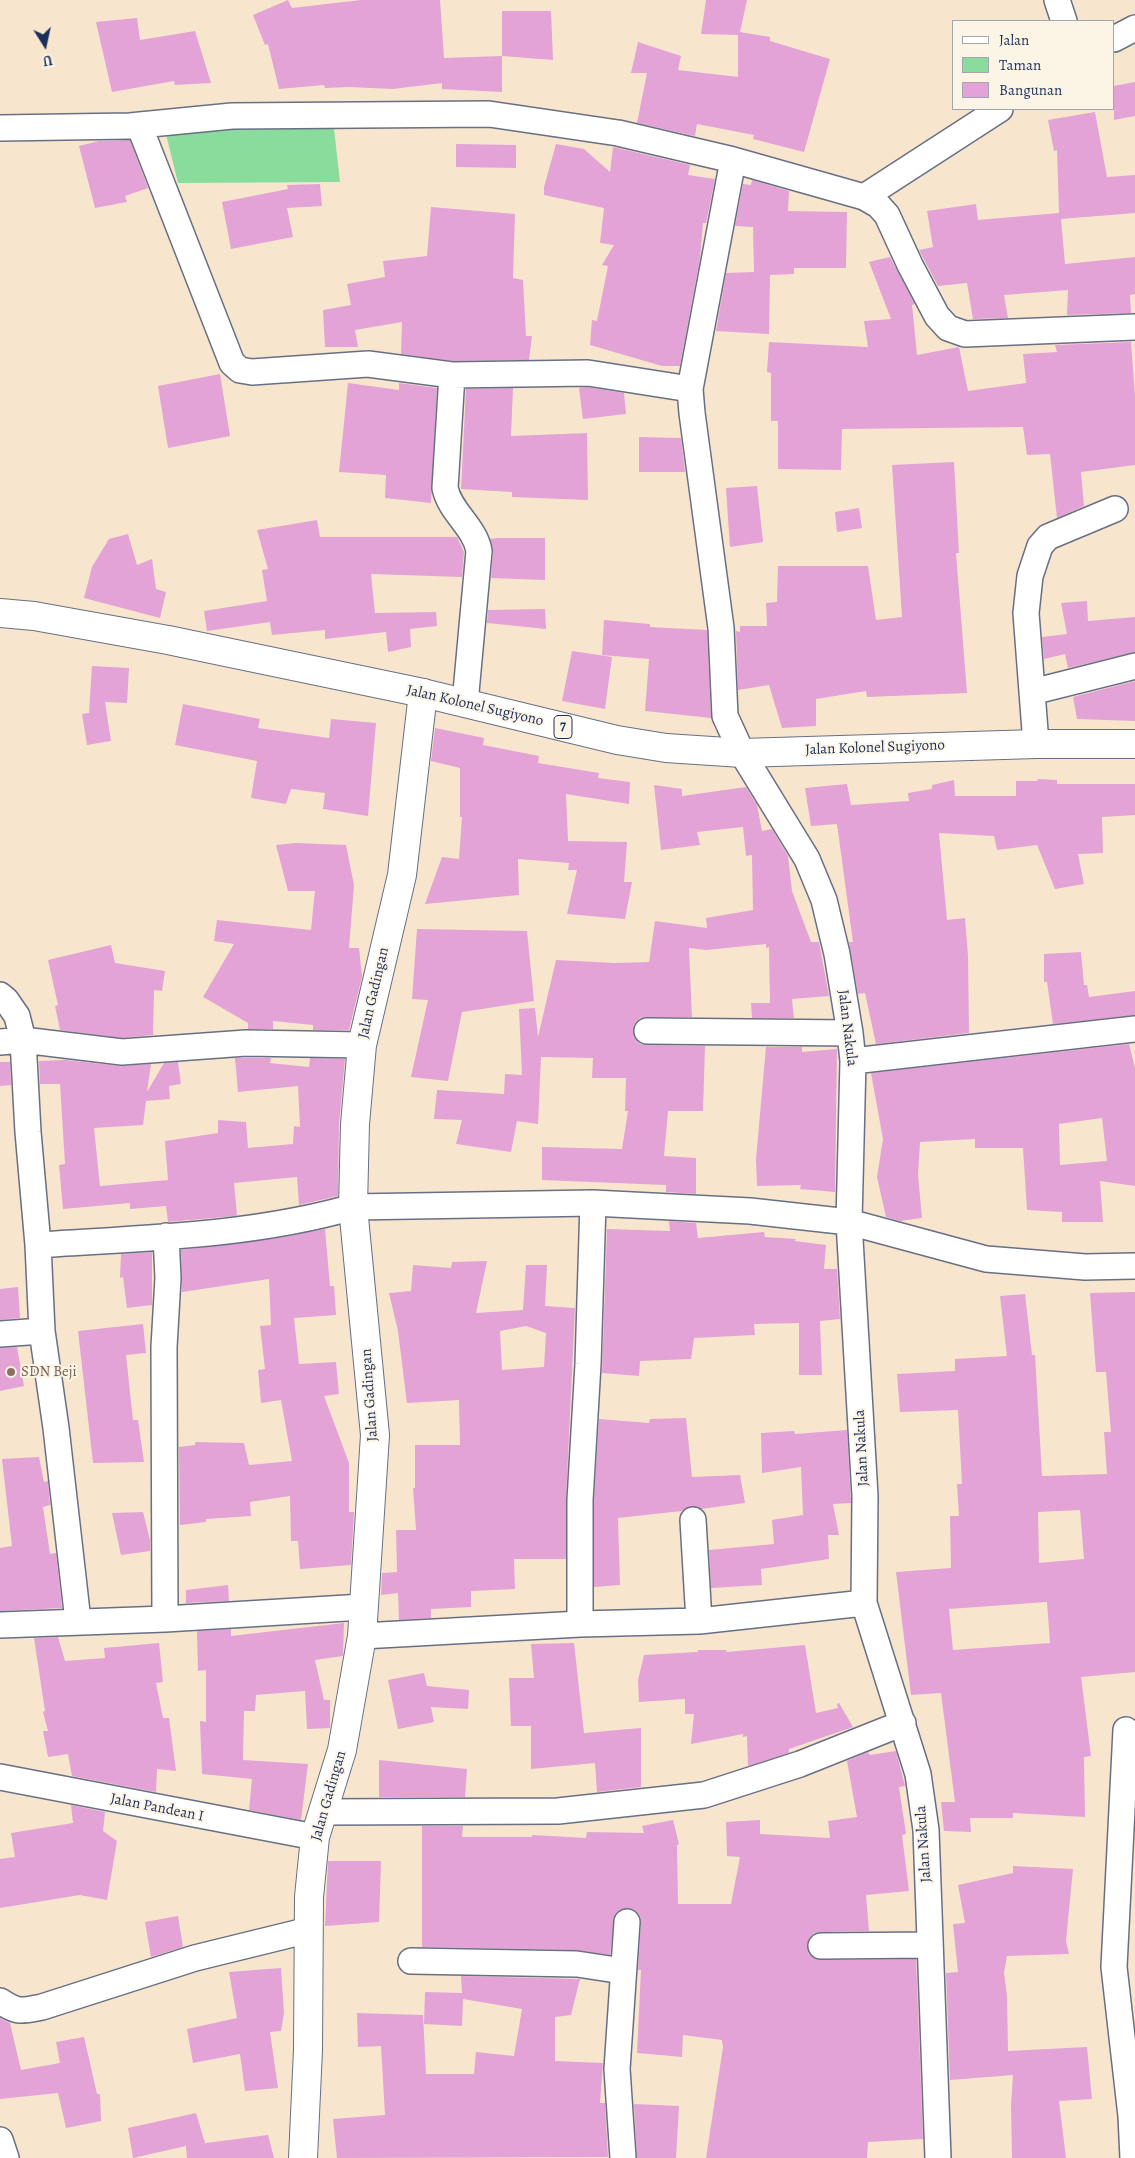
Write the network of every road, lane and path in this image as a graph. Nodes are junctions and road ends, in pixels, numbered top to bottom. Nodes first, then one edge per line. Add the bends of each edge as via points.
1 (1057, 0) edge
2 (1064, 20) edge
3 (1135, 28) edge
4 (1115, 38) edge
5 (998, 110) edge
6 (139, 125) junction
7 (0, 128) edge
8 (733, 160) junction
9 (864, 197) junction
10 (1135, 326) edge
11 (452, 375) junction
12 (690, 388) junction
13 (1115, 510) dead end
14 (0, 613) edge
15 (1135, 666) edge
16 (1032, 692) junction
17 (423, 693) junction
18 (465, 703) junction
19 (1036, 744) junction
20 (1135, 744) edge
21 (742, 753) junction
22 (0, 995) edge
23 (1135, 1029) edge
24 (647, 1031) dead end
25 (850, 1033) junction
26 (12, 1041) edge
27 (362, 1045) junction
28 (854, 1062) junction
29 (593, 1203) junction
30 (353, 1206) junction
31 (849, 1222) junction
32 (166, 1236) junction
33 (38, 1245) junction
34 (1135, 1266) edge
35 (42, 1331) junction
36 (0, 1334) edge
37 (693, 1520) dead end
38 (864, 1603) junction
39 (363, 1607) junction
40 (165, 1618) junction
41 (78, 1621) junction
42 (698, 1622) junction
43 (580, 1624) junction
44 (0, 1625) edge
45 (362, 1636) junction
46 (903, 1723) junction
47 (1126, 1730) dead end
48 (0, 1777) edge
49 (319, 1825) junction
50 (627, 1922) dead end
51 (309, 1930) junction
52 (929, 1945) junction
53 (821, 1946) dead end
54 (411, 1960) dead end
55 (623, 1971) junction
56 (0, 2000) edge
57 (0, 2140) edge
58 (6, 2158) edge
59 (303, 2158) edge
60 (623, 2158) edge
61 (938, 2158) edge
62 (1132, 2158) edge

1 - 2 street
3 - 4 street
5 - 9 street
6 - 7 street
6 - 8 street via 232,116 489,114 618,133
6 - 11 street via 232,363 240,370 252,372 368,364
8 - 9 street
8 - 12 street, Jalan Nakula
9 - 10 street via 888,215 937,316 948,328 965,334
11 - 12 street via 588,374
11 - 18 street via 445,488 450,504 476,541 479,551
12 - 21 street, Jalan Nakula via 721,628 725,716
13 - 16 street via 1051,534 1040,546 1030,576 1026,613
14 - 17 main road, Jalan Kolonel Sugiyono / 7 via 168,640
15 - 16 street
16 - 19 street
17 - 18 main road, Jalan Kolonel Sugiyono / 7
17 - 27 main road, Jalan Gadingan via 402,874
18 - 21 main road, Jalan Kolonel Sugiyono / 7 via 617,740 666,748
19 - 20 main road, Jalan Kolonel Sugiyono / 7
19 - 21 main road, Jalan Kolonel Sugiyono / 7
21 - 25 street, Jalan Nakula via 806,859 824,900
22 - 26 street via 17,1016
23 - 28 street
24 - 25 street
25 - 28 street, Jalan Nakula
26 - 27 street via 122,1052 246,1043
26 - 33 street via 28,1132
27 - 30 main road, Jalan Gadingan via 355,1124
28 - 31 street, Jalan Nakula
29 - 30 street
29 - 31 street via 750,1211
29 - 43 street via 580,1507
30 - 32 street via 263,1226
30 - 39 main road, Jalan Gadingan via 375,1434
31 - 34 street via 986,1259 1085,1267
31 - 38 street, Jalan Nakula via 865,1496
32 - 33 street
32 - 40 street
33 - 35 street
35 - 36 street
35 - 41 street
37 - 42 street
38 - 42 street
38 - 46 street, Jalan Nakula
39 - 40 street
39 - 45 main road, Jalan Gadingan
40 - 41 street
41 - 44 street
42 - 43 street
43 - 45 street
45 - 49 main road, Jalan Gadingan via 342,1750
46 - 49 street, Jalan Pandean I via 800,1764 704,1794 558,1811
46 - 52 street, Jalan Nakula via 918,1774 926,1830
47 - 62 street via 1114,1967 1131,2116
48 - 49 street, Jalan Pandean I
49 - 51 main road, Jalan Gadingan via 308,1897
50 - 55 street
51 - 56 street via 194,1958 42,2007 14,2010
51 - 59 main road, Jalan Gadingan
52 - 53 street
52 - 61 street, Jalan Nakula
54 - 55 street via 577,1964
55 - 60 street via 617,2069
57 - 58 street

